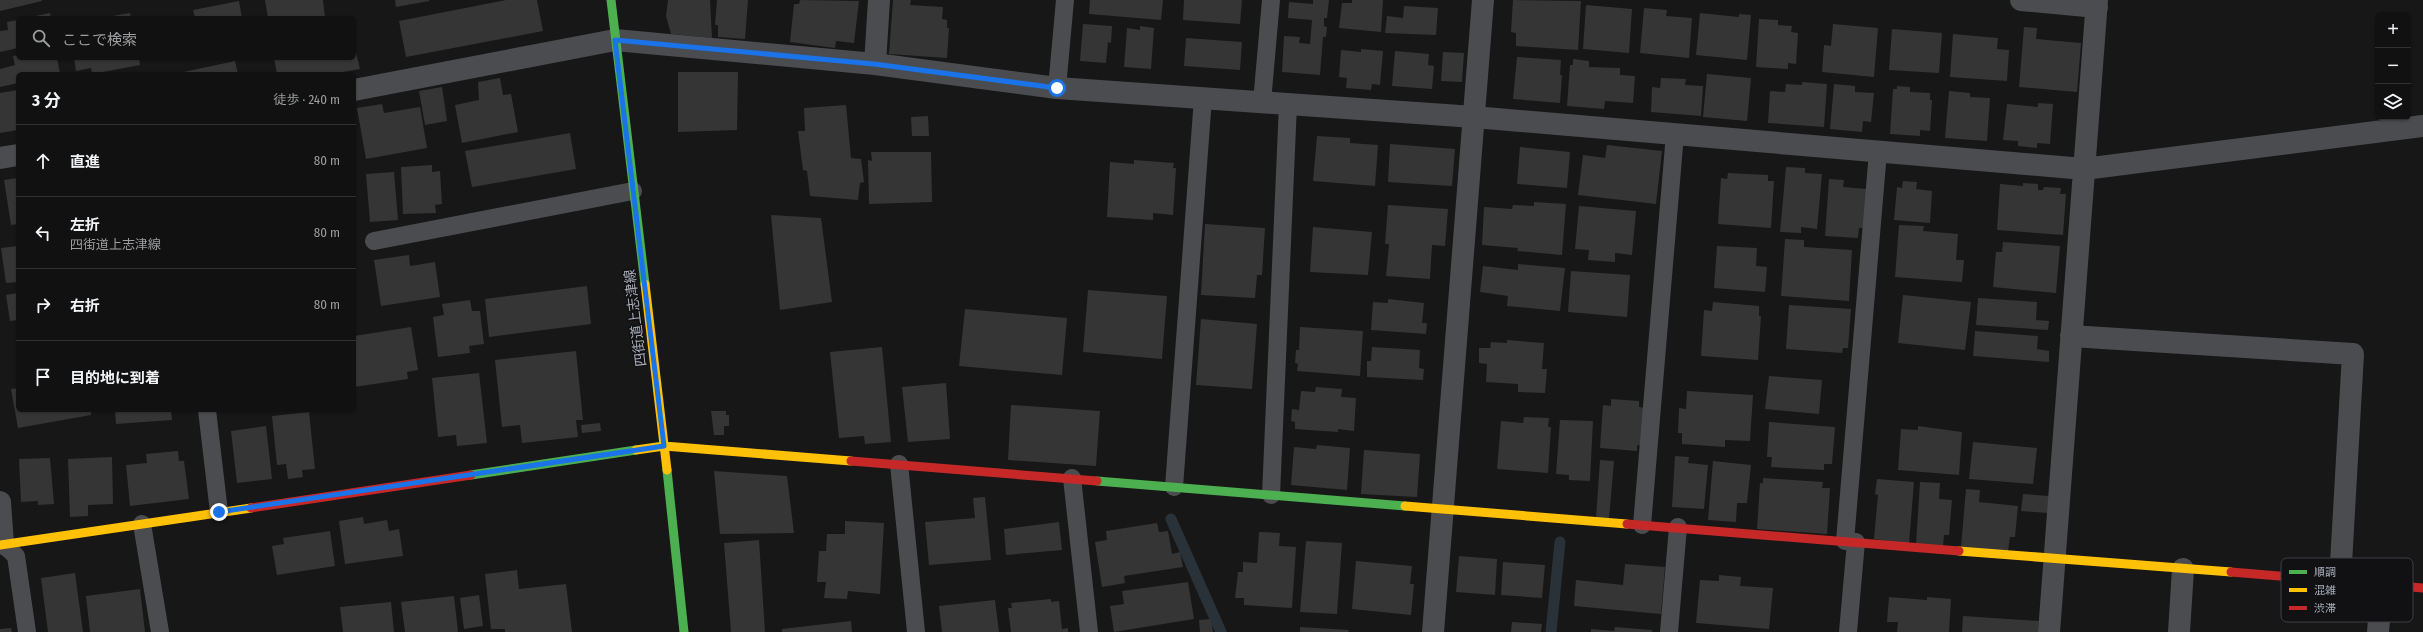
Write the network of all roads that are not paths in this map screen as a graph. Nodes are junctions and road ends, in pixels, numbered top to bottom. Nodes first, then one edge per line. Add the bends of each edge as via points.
1 (611, 0) edge
2 (879, 0) edge
3 (1065, 0) edge
4 (1271, 0) edge
5 (1483, 0) edge
6 (2021, 0) edge
7 (2097, 3) edge
8 (615, 40) junction
9 (874, 64) junction
10 (1057, 88) junction
11 (356, 90) edge
12 (1204, 98) junction
13 (1262, 102) junction
14 (1288, 104) junction
15 (1474, 117) junction
16 (2423, 126) edge
17 (1676, 134) junction
18 (1878, 152) junction
19 (16, 155) edge
20 (0, 158) edge
21 (2084, 169) junction
22 (634, 191) junction
23 (374, 241) dead end
24 (2071, 336) junction
25 (207, 412) edge
26 (664, 446) junction
27 (899, 464) junction
28 (1072, 478) junction
29 (1174, 487) junction
30 (1271, 495) junction
31 (0, 502) edge
32 (1444, 508) junction
33 (219, 512) junction
34 (142, 524) junction
35 (1642, 525) junction
36 (1678, 527) junction
37 (1851, 542) junction
38 (1, 545) edge
39 (2054, 558) junction
40 (2341, 558) edge
41 (2183, 569) junction
42 (2281, 576) edge
43 (2413, 587) edge
44 (2423, 588) edge
45 (2379, 622) edge
46 (27, 632) edge
47 (160, 632) edge
48 (684, 632) edge
49 (916, 632) edge
50 (1089, 632) edge
51 (1433, 632) edge
52 (1669, 632) edge
53 (1848, 632) edge
54 (2049, 632) edge
55 (2179, 632) edge
56 (2378, 632) edge

1 - 8 street, 四街道上志津線
2 - 9 street
3 - 10 lane
4 - 13 lane
5 - 15 street
6 - 7 street
7 - 21 street
8 - 9 street
8 - 11 street
8 - 22 street, 四街道上志津線
9 - 10 street
10 - 12 street
12 - 13 street
12 - 29 lane
13 - 14 street
14 - 15 street
14 - 30 lane
15 - 17 street
15 - 32 street
16 - 21 street
17 - 18 street
17 - 35 lane
18 - 21 street
18 - 37 lane
19 - 20 street
21 - 24 street
22 - 23 lane
22 - 26 street, 四街道上志津線
24 - 39 street
24 - 40 street via 2353,354
25 - 33 lane
26 - 27 street
26 - 33 street
26 - 48 street, 四街道上志津線
27 - 28 street
27 - 49 lane
28 - 29 street
28 - 50 lane
29 - 30 street
30 - 32 street
31 - 38 street
32 - 35 street
32 - 51 street
33 - 34 street
34 - 38 street
34 - 47 lane
35 - 36 street
36 - 37 street
36 - 52 lane
37 - 39 street
37 - 53 lane
38 - 46 lane via 16,556
39 - 41 street
39 - 54 street
41 - 42 street
41 - 55 street
43 - 44 street
45 - 56 street

